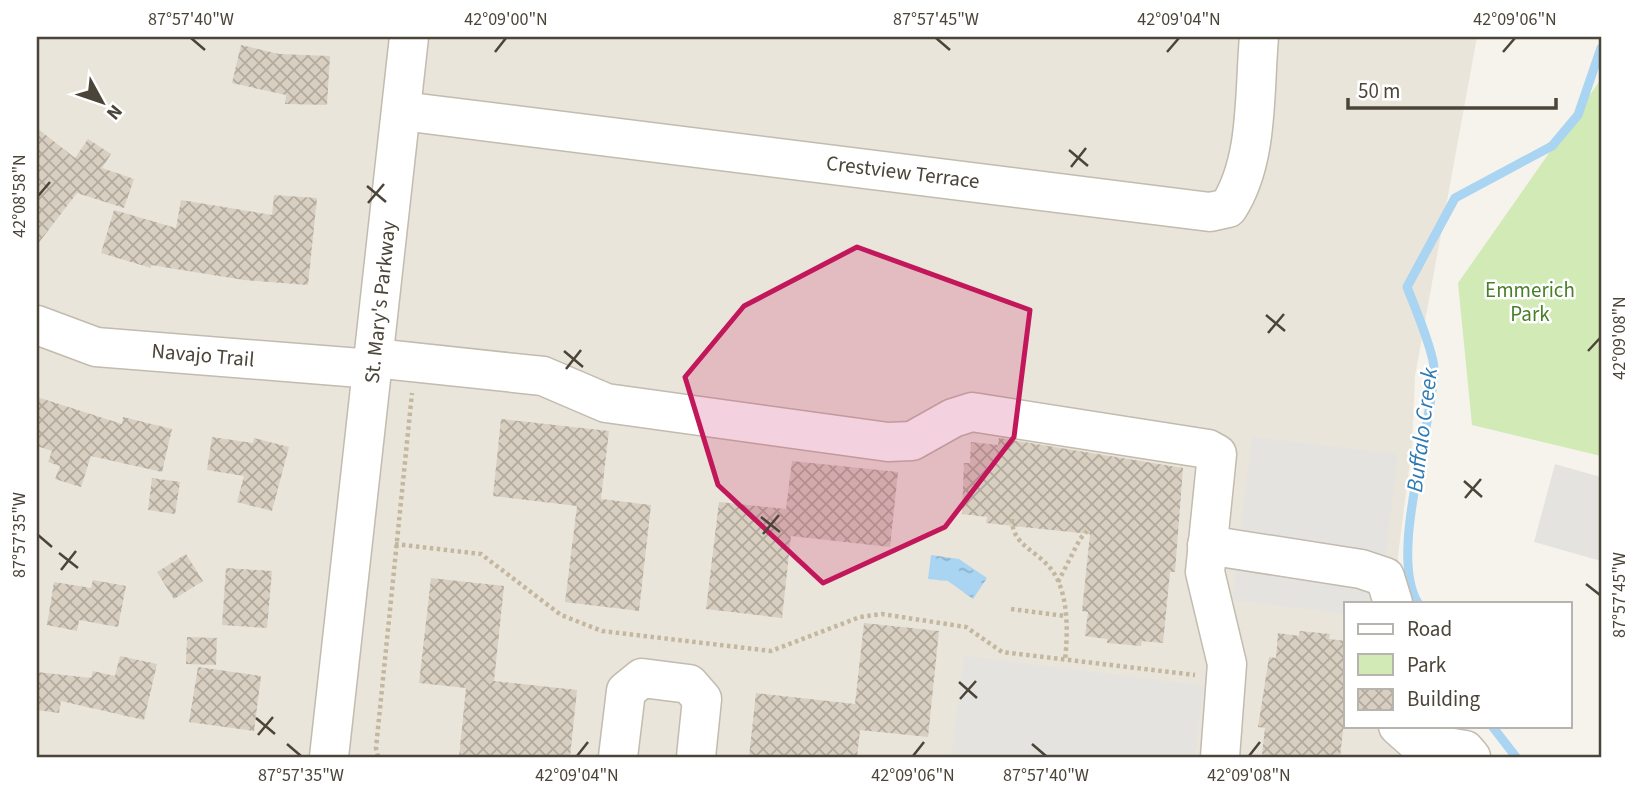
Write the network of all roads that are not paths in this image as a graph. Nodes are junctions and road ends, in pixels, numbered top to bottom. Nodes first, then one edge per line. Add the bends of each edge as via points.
1 (409, 37) edge
2 (1259, 37) edge
3 (402, 111) junction
4 (37, 325) edge
5 (373, 363) junction
6 (355, 526) junction
7 (1208, 545) junction
8 (1393, 602) edge
9 (1400, 728) edge
10 (303, 757) edge
11 (329, 757) edge
12 (618, 757) edge
13 (696, 757) edge
14 (1220, 757) edge
15 (1471, 757) edge

1 - 3 street, St. Mary's Parkway
2 - 3 street, Crestview Terrace via 1248,161 1240,189 1228,208 1210,212
3 - 5 street, St. Mary's Parkway
4 - 5 street, Navajo Trail via 96,347
5 - 6 street, St. Mary's Parkway
5 - 7 street, Navajo Trail via 543,376 606,403 888,442 912,441 972,412 1193,445 1217,454
6 - 10 street, St. Mary's Parkway via 340,549
6 - 11 street, St. Mary's Parkway
7 - 8 street via 1373,573 1385,577
7 - 14 street via 1205,572 1227,664
9 - 15 street via 1416,742 1465,750
12 - 13 street via 626,691 642,678 689,684 702,699

